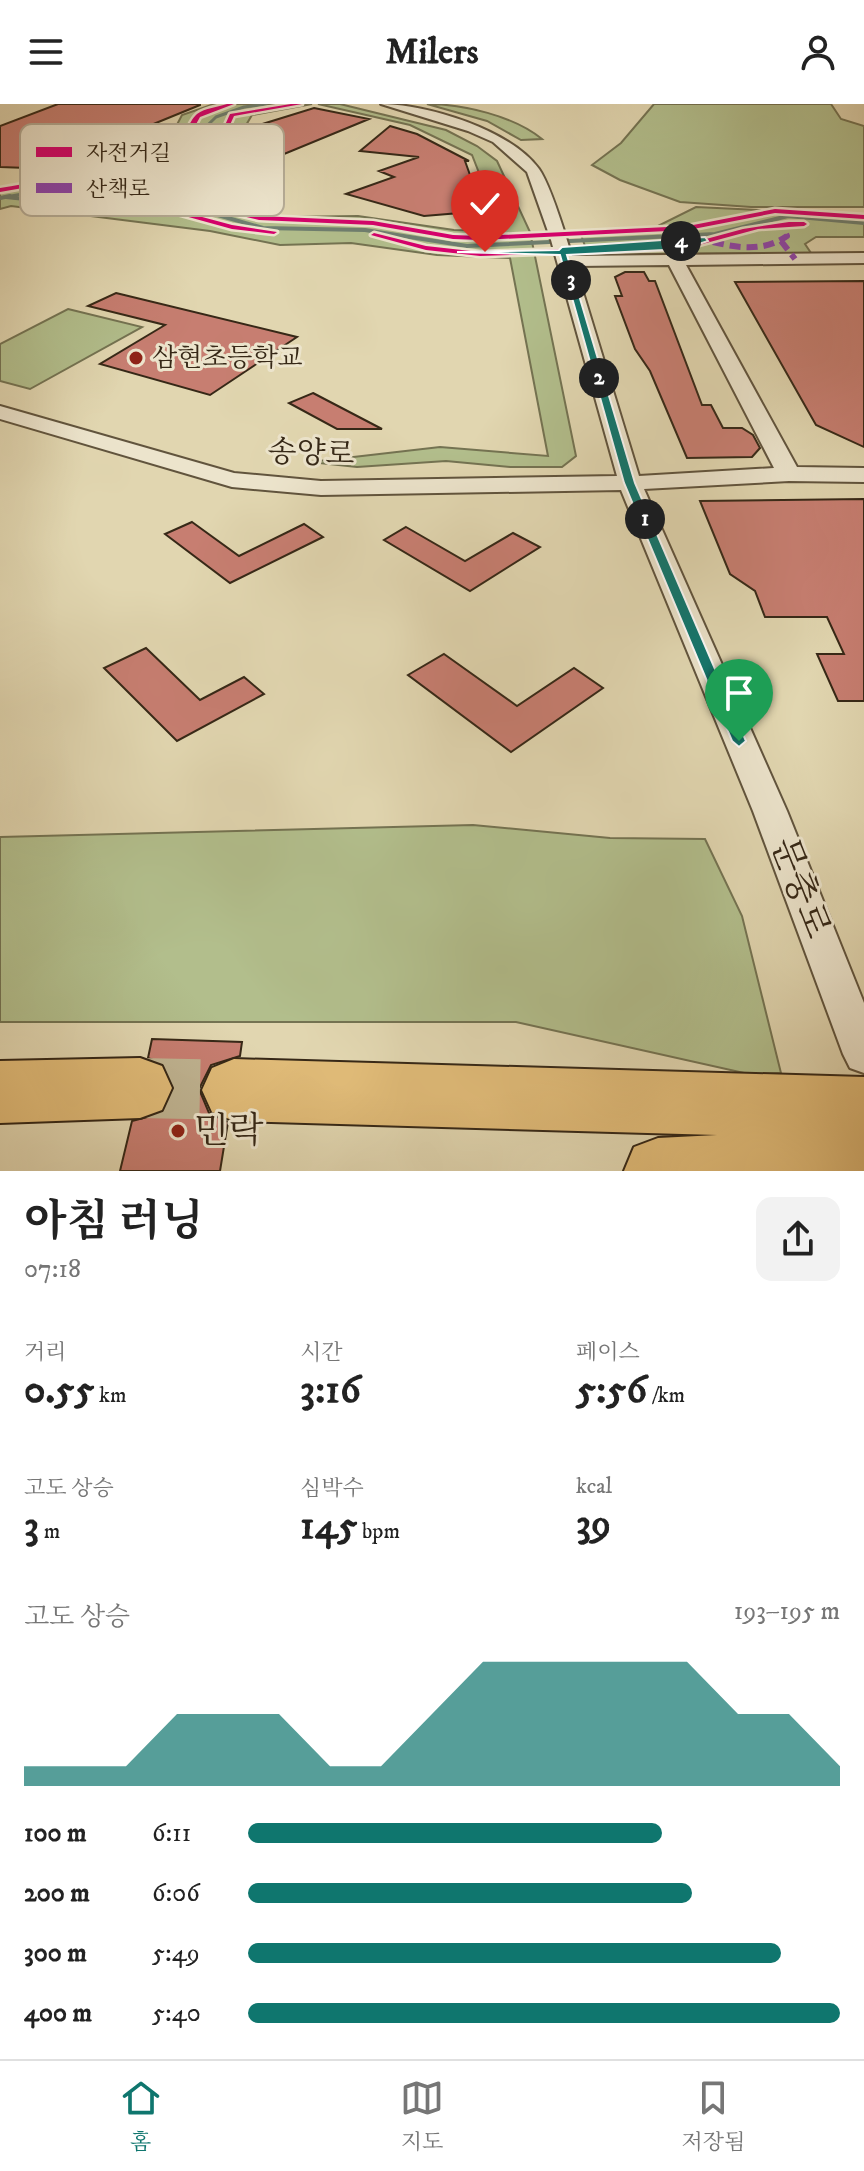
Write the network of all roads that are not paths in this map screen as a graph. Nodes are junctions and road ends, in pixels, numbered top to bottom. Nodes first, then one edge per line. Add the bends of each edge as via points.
1 (387, 104) edge
2 (560, 244) junction
3 (864, 258) edge
4 (675, 260) junction
5 (0, 412) edge
6 (789, 474) junction
7 (864, 475) edge
8 (630, 483) junction
9 (864, 1054) edge
10 (140, 1088) tunnel mouth
11 (234, 1090) tunnel mouth
12 (0, 1092) edge
13 (864, 1108) edge
14 (766, 1136) junction
15 (864, 1167) edge
16 (658, 1171) edge

1 - 2 street, 문충로 via 497,139 533,170
2 - 4 street
2 - 8 street, 문충로
3 - 4 street
4 - 6 street
5 - 8 street, 송양로 via 232,480 321,488
6 - 7 street, 송양로
6 - 8 street, 송양로
8 - 9 street, 문충로 via 770,811
10 - 12 highway
11 - 14 highway
13 - 14 highway
14 - 15 highway
14 - 16 highway

